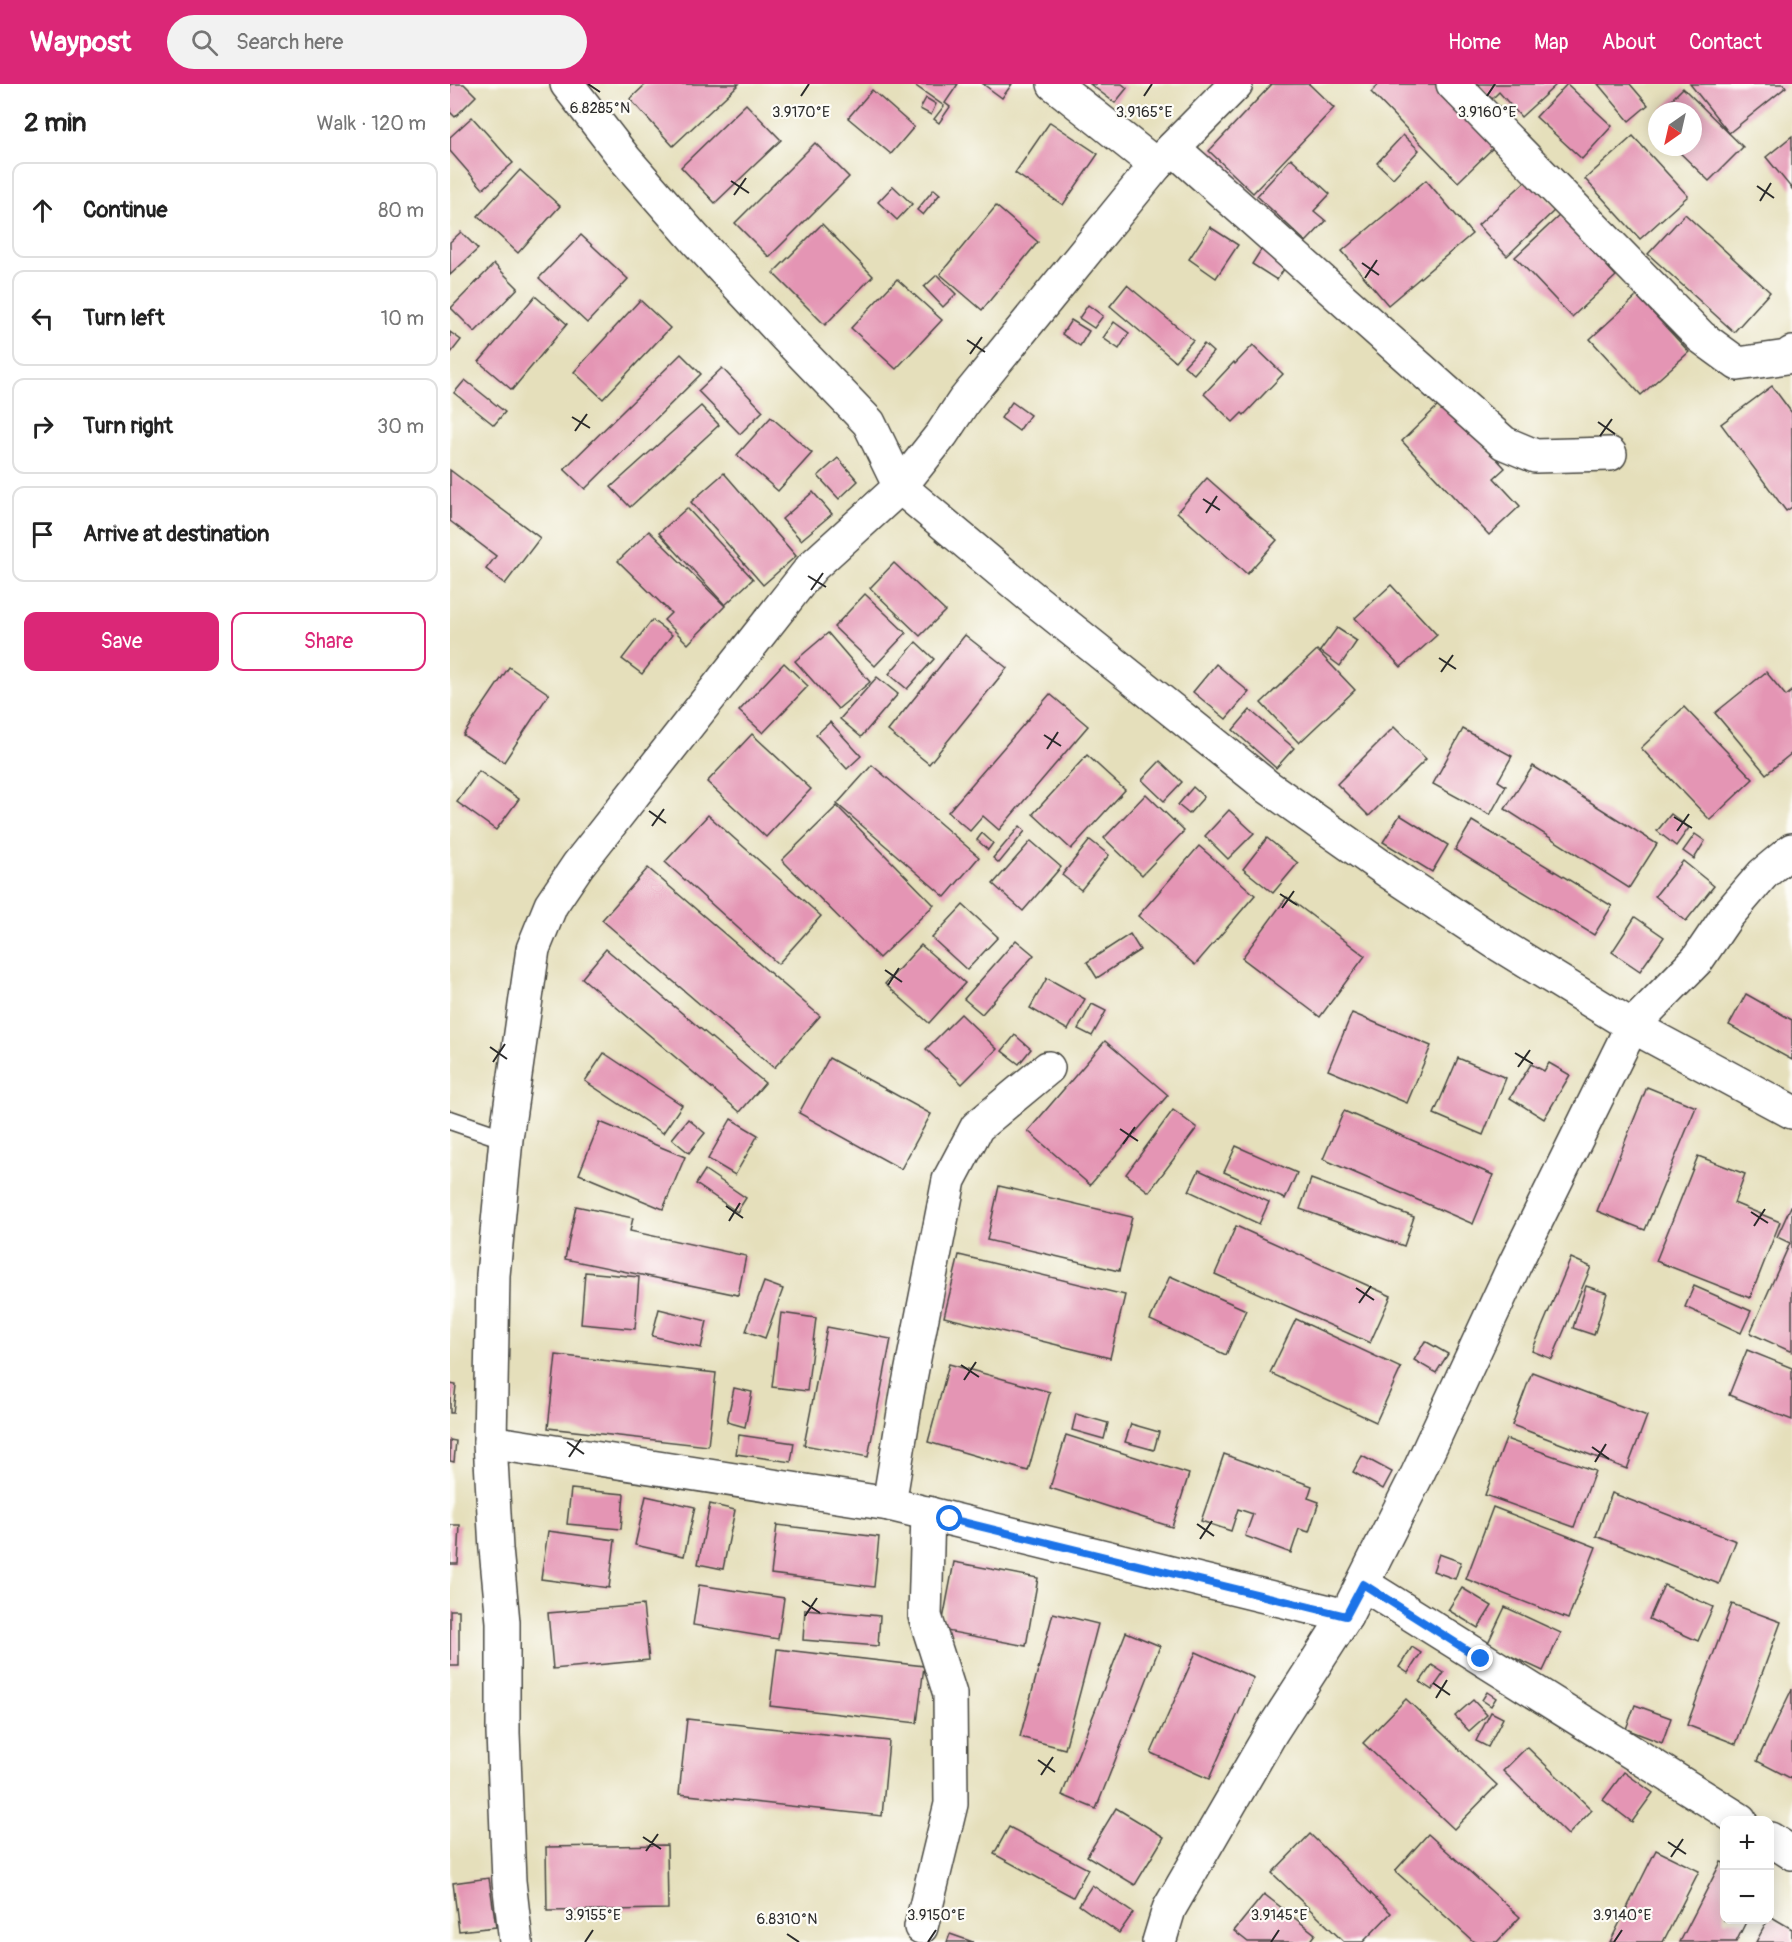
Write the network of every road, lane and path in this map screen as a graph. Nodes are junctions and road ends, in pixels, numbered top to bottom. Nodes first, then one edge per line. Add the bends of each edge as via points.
1 (567, 84) edge
2 (1054, 84) edge
3 (1236, 84) edge
4 (1453, 84) edge
5 (1164, 156) junction
6 (1792, 354) edge
7 (1610, 454) dead end
8 (900, 487) junction
9 (1792, 850) edge
10 (1632, 1026) junction
11 (1048, 1068) dead end
12 (1792, 1112) edge
13 (450, 1120) edge
14 (506, 1139) junction
15 (490, 1442) junction
16 (889, 1504) junction
17 (928, 1513) junction
18 (1363, 1584) junction
19 (1346, 1616) junction
20 (1732, 1816) edge
21 (1774, 1842) edge
22 (1792, 1854) edge
23 (921, 1927) dead end
24 (516, 1942) edge
25 (1159, 1942) edge

1 - 8 street via 625,159 695,239 869,423
2 - 5 street
3 - 5 street
4 - 6 street via 1701,337 1738,364
5 - 7 street via 1504,443 1535,456
5 - 8 street via 964,401
8 - 10 street via 1268,787 1485,936
8 - 14 street via 812,567 578,865 551,905 533,949
9 - 10 street via 1763,874 1697,960
10 - 12 street
10 - 18 street
11 - 16 street via 977,1127 949,1180
13 - 14 lane
14 - 15 street via 493,1275
15 - 16 street
15 - 24 street via 503,1622 509,1881
16 - 17 street
17 - 19 street
17 - 23 street via 925,1616 950,1694 951,1804
18 - 19 street
18 - 20 street
19 - 25 street via 1272,1731 1169,1909
21 - 22 street

